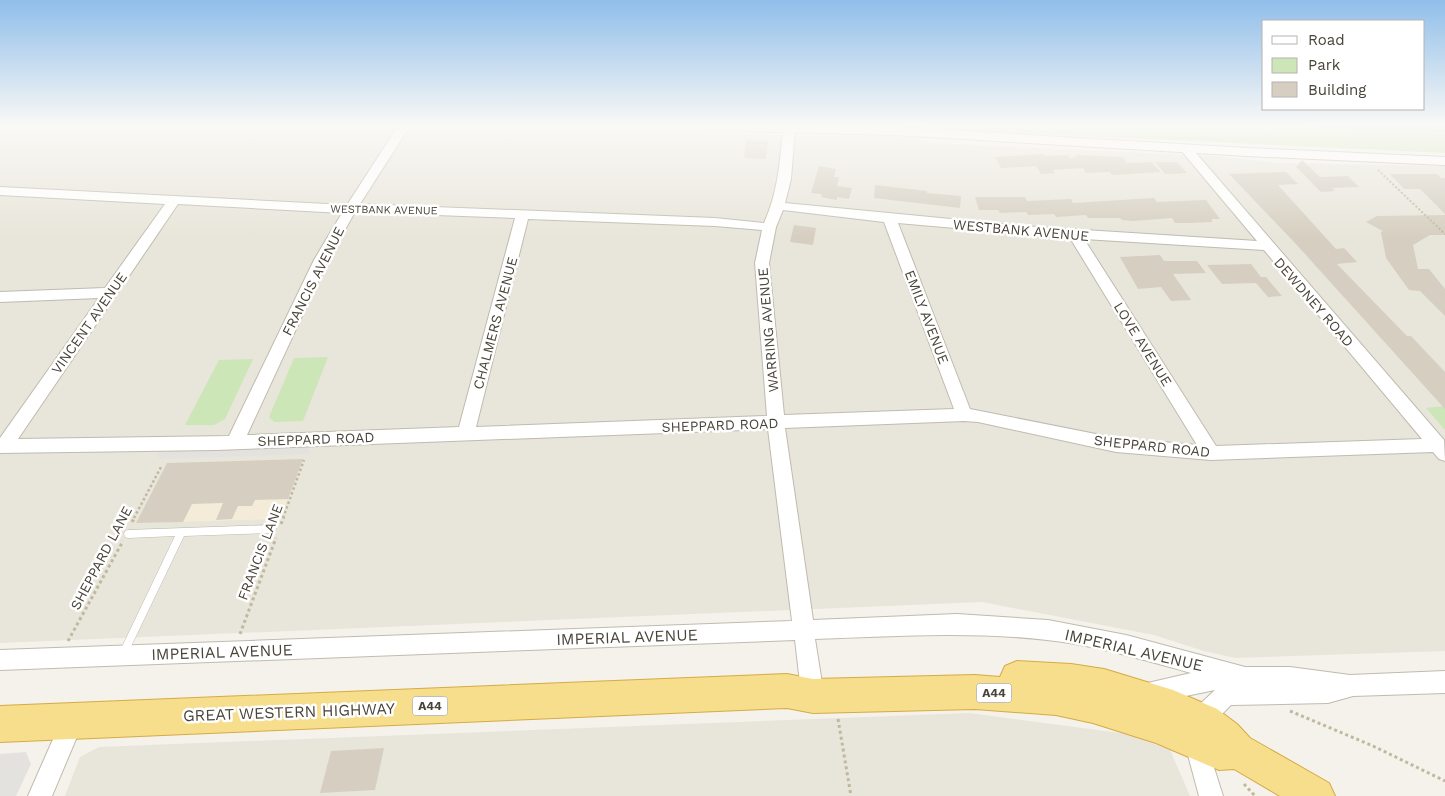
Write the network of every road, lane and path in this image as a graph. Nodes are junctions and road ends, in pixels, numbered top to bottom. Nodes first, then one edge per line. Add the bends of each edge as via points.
1 (380, 163) edge
2 (786, 163) edge
3 (1197, 163) edge
4 (1371, 163) edge
5 (0, 191) edge
6 (174, 200) junction
7 (778, 206) junction
8 (351, 208) junction
9 (523, 214) junction
10 (890, 219) junction
11 (769, 227) junction
12 (1445, 234) edge
13 (1076, 236) junction
14 (1266, 246) junction
15 (110, 293) junction
16 (0, 297) edge
17 (964, 416) junction
18 (776, 424) junction
19 (466, 432) junction
20 (235, 442) junction
21 (2, 446) edge
22 (1441, 450) edge
23 (1211, 453) junction
24 (304, 460) dead end
25 (161, 467) dead end
26 (128, 531) junction
27 (276, 532) junction
28 (181, 533) junction
29 (804, 630) junction
30 (233, 652) junction
31 (122, 656) junction
32 (59, 658) junction
33 (0, 660) edge
34 (1248, 678) junction
35 (1445, 682) edge
36 (1353, 686) junction
37 (799, 687) junction
38 (1138, 695) junction
39 (1287, 708) dead end
40 (838, 716) dead end
41 (73, 720) junction
42 (0, 724) edge
43 (1200, 731) junction
44 (1445, 782) edge
45 (40, 796) edge
46 (851, 796) edge
47 (1211, 796) edge
48 (1316, 796) edge

1 - 8 street, FRANCIS AVENUE
2 - 7 street, WARRING AVENUE
3 - 14 street, DEWDNEY ROAD
4 - 12 path
5 - 6 street, WESTBANK AVENUE
6 - 8 street, WESTBANK AVENUE
6 - 15 street, VINCENT AVENUE
7 - 10 street, WESTBANK AVENUE
7 - 11 street, WARRING AVENUE
8 - 9 street, WESTBANK AVENUE
8 - 20 street, FRANCIS AVENUE via 321,260
9 - 11 street, WESTBANK AVENUE
9 - 19 street, CHALMERS AVENUE
10 - 13 street, WESTBANK AVENUE
10 - 17 street, EMILY AVENUE
11 - 18 street, WARRING AVENUE via 762,263
13 - 14 street, WESTBANK AVENUE
13 - 23 street, LOVE AVENUE
14 - 22 street, DEWDNEY ROAD
15 - 16 street
15 - 21 street, VINCENT AVENUE
17 - 18 street, SHEPPARD ROAD
17 - 23 street, SHEPPARD ROAD via 978,416 1116,446
18 - 19 street, SHEPPARD ROAD
18 - 29 street, WARRING AVENUE
19 - 20 street, SHEPPARD ROAD
20 - 21 street, SHEPPARD ROAD
22 - 23 street, SHEPPARD ROAD
24 - 27 path, FRANCIS LANE
25 - 26 path, SHEPPARD LANE
26 - 28 lane
26 - 32 path, SHEPPARD LANE
27 - 28 lane
27 - 30 path, FRANCIS LANE
28 - 31 lane
29 - 30 street, IMPERIAL AVENUE
29 - 34 street, IMPERIAL AVENUE via 957,624 1048,630 1126,645
29 - 37 street, WARRING AVENUE
30 - 31 street, IMPERIAL AVENUE
31 - 32 street, IMPERIAL AVENUE
32 - 33 street, IMPERIAL AVENUE
34 - 36 street via 1324,680
34 - 38 street via 1192,683
35 - 36 street
36 - 43 street via 1328,692 1226,695 1207,713
37 - 38 highway, GREAT WESTERN HIGHWAY / A44 via 960,677 1025,678 1079,682
37 - 41 highway, GREAT WESTERN HIGHWAY / A44
37 - 43 highway, GREAT WESTERN HIGHWAY / A44 via 813,696 975,692 1056,698 1093,705 1159,726
38 - 43 highway, GREAT WESTERN HIGHWAY / A44 via 1173,708
39 - 44 path
40 - 46 path
41 - 42 highway, GREAT WESTERN HIGHWAY / A44
41 - 45 street
43 - 47 street via 1201,766
43 - 48 highway, GREAT WESTERN HIGHWAY / A44 via 1219,752 1237,751

